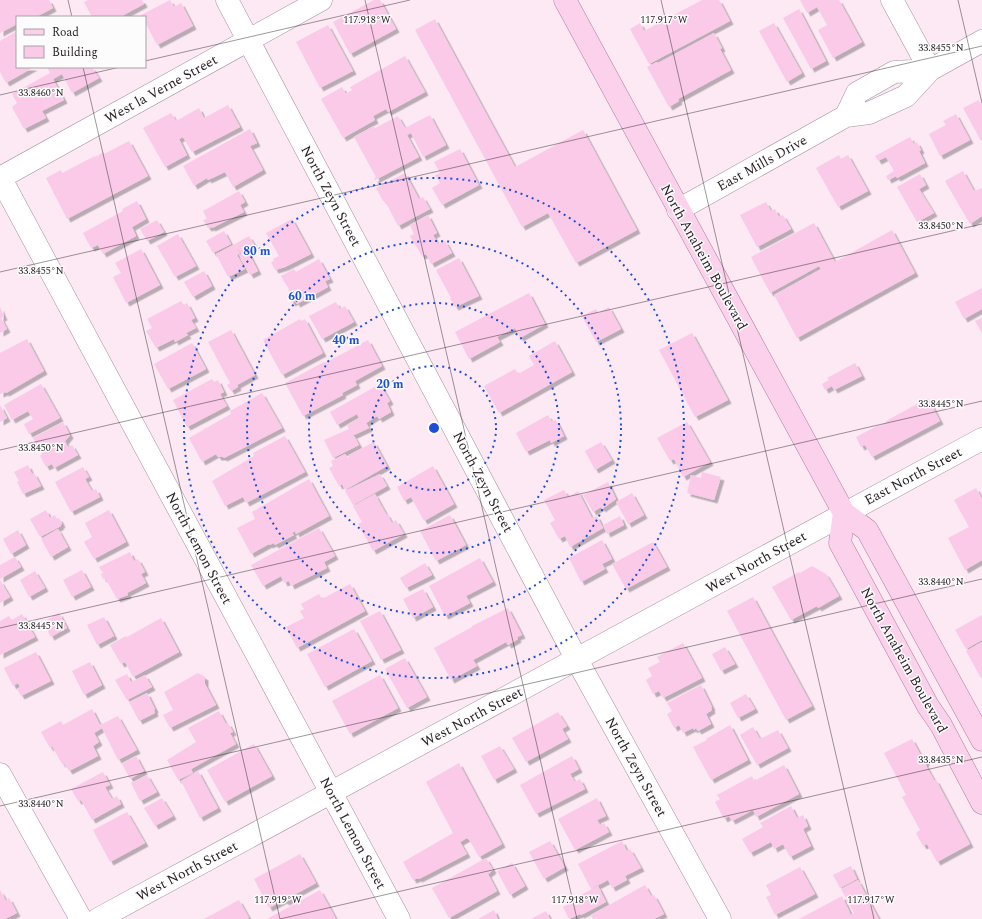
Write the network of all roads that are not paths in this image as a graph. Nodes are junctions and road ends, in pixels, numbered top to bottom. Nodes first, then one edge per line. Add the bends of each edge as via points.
1 (227, 0) edge
2 (321, 0) edge
3 (565, 0) edge
4 (892, 0) edge
5 (249, 41) junction
6 (982, 41) edge
7 (930, 70) junction
8 (0, 177) edge
9 (678, 210) junction
10 (982, 439) edge
11 (844, 513) junction
12 (577, 660) junction
13 (982, 740) edge
14 (0, 774) edge
15 (331, 793) junction
16 (982, 803) edge
17 (81, 919) edge
18 (98, 919) edge
19 (399, 919) edge
20 (720, 919) edge

1 - 5 street, North Zeyn Street
2 - 5 street, West la Verne Street
3 - 9 main road, North Anaheim Boulevard
4 - 7 street
5 - 8 street, West la Verne Street
5 - 12 street, North Zeyn Street
6 - 7 street, East Mills Drive
7 - 9 street, East Mills Drive via 906,96 869,113 846,116
8 - 15 street, North Lemon Street
9 - 11 main road, North Anaheim Boulevard
10 - 11 street, East North Street
11 - 12 street, West North Street
11 - 13 main road, North Anaheim Boulevard via 867,530
11 - 16 main road, North Anaheim Boulevard via 840,543
12 - 15 street, West North Street
12 - 20 street, North Zeyn Street
14 - 17 street
15 - 18 street, West North Street
15 - 19 street, North Lemon Street

